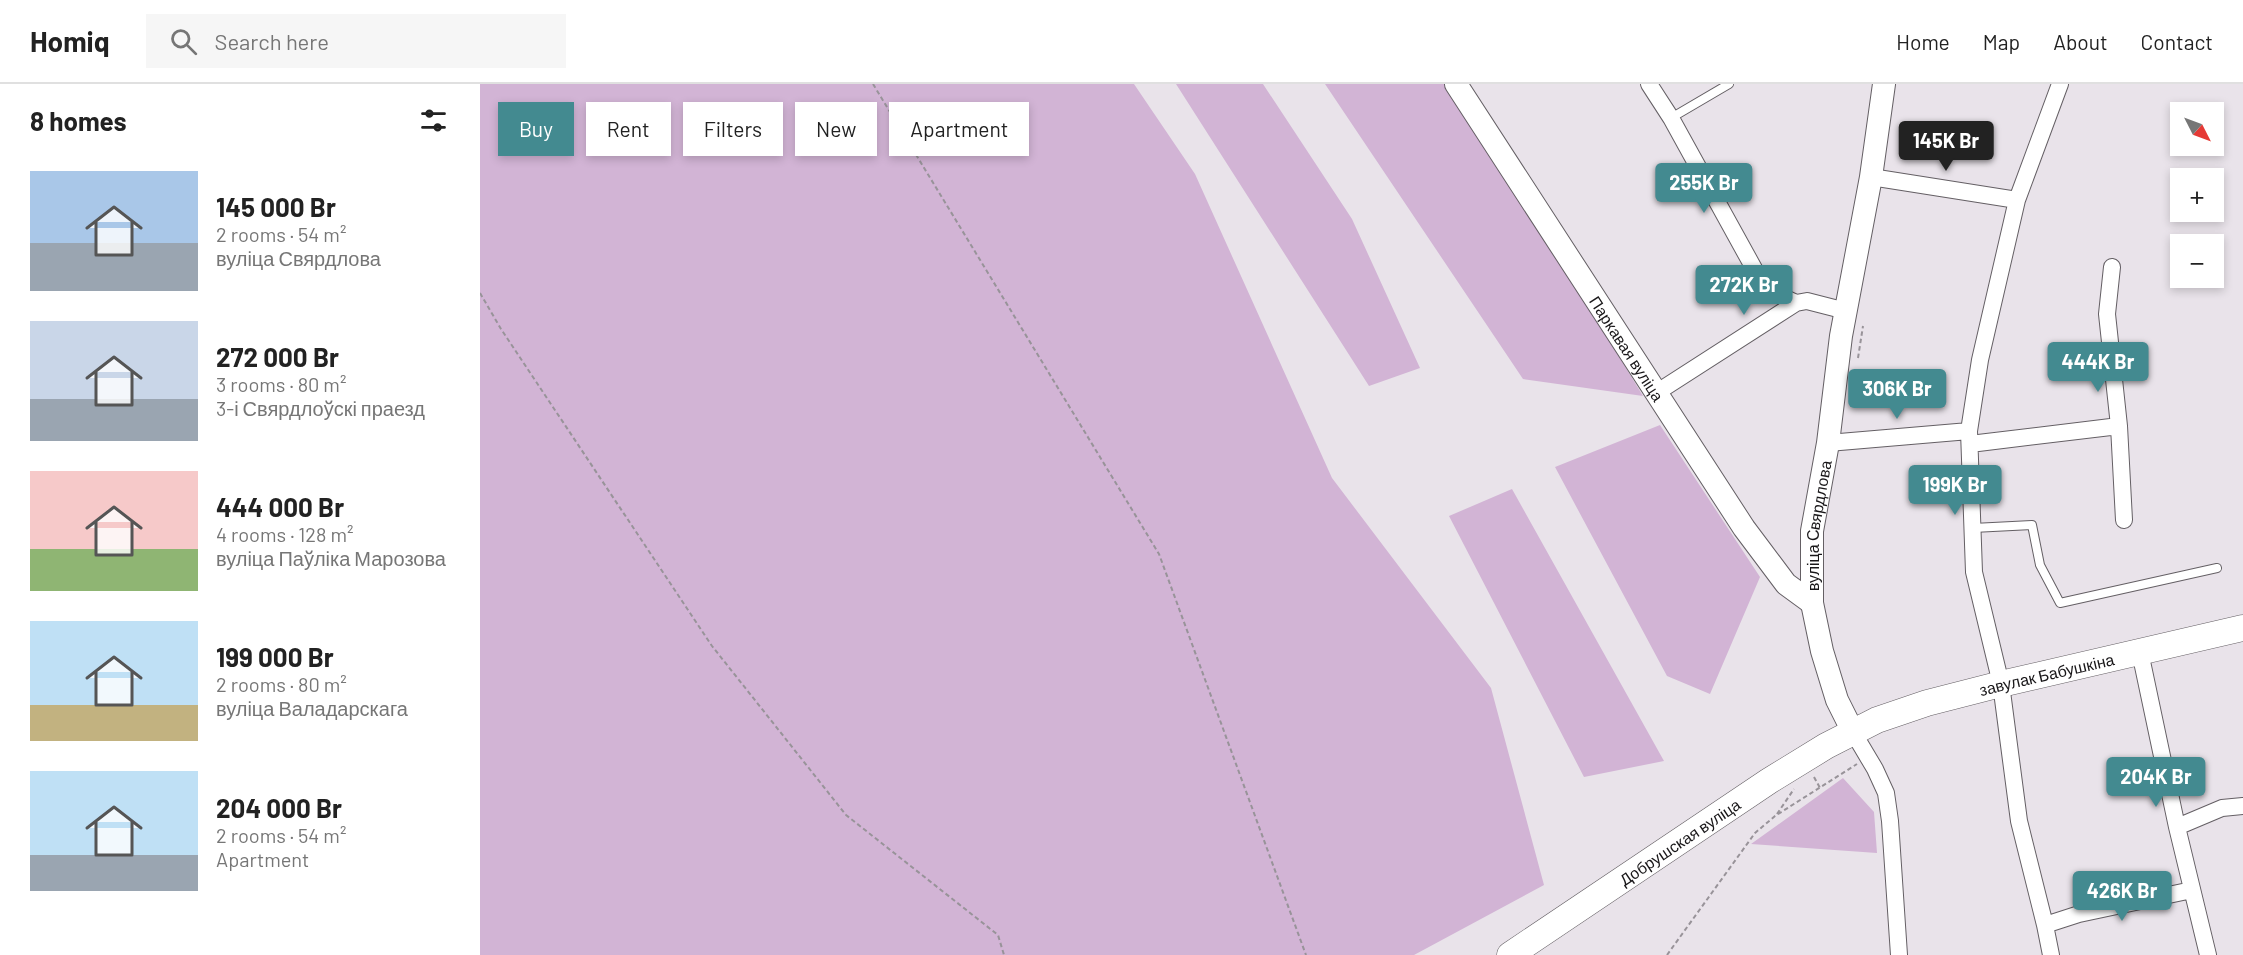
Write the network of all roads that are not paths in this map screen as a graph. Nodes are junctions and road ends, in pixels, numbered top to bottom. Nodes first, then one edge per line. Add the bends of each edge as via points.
1 (1456, 84) edge
2 (1649, 84) edge
3 (1729, 84) edge
4 (1884, 84) edge
5 (2060, 84) edge
6 (1671, 118) junction
7 (1871, 177) junction
8 (2017, 200) junction
9 (2112, 267) dead end
10 (1796, 303) junction
11 (1846, 310) junction
12 (1656, 393) junction
13 (2119, 426) junction
14 (1970, 438) junction
15 (1828, 443) junction
16 (2124, 520) dead end
17 (1973, 528) junction
18 (2217, 568) dead end
19 (1812, 603) junction
20 (2243, 628) edge
21 (2140, 652) junction
22 (2001, 684) junction
23 (1853, 732) junction
24 (2243, 806) edge
25 (2177, 827) junction
26 (2192, 890) junction
27 (2045, 925) junction
28 (1510, 955) edge
29 (1899, 955) edge
30 (2051, 955) edge
31 (2208, 955) edge

1 - 12 street, Паркавая вуліца
2 - 6 street
3 - 6 lane
4 - 7 street, вуліца Свярдлова
5 - 8 street
6 - 10 street via 1757,274 1772,292
7 - 8 street
7 - 11 street, вуліца Свярдлова
8 - 14 street via 1980,360
9 - 13 street via 2107,314
10 - 11 street via 1807,301
10 - 12 street
11 - 15 street, вуліца Свярдлова
12 - 19 street, Паркавая вуліца via 1744,528 1786,584
13 - 14 street
13 - 16 street
14 - 15 street
14 - 17 street
15 - 19 street, вуліца Свярдлова via 1812,531
17 - 18 lane via 2032,525 2040,565 2061,603
17 - 22 street via 1974,572
19 - 23 street, вуліца Свярдлова via 1837,700
20 - 21 main road, завулак Бабушкіна
21 - 22 main road, завулак Бабушкіна
21 - 25 street
22 - 23 main road, завулак Бабушкіна via 1927,703
22 - 27 street via 2019,821
23 - 28 main road, Добрушская вуліца via 1769,781
23 - 29 street, вуліца Свярдлова via 1887,802
24 - 25 street via 2222,808
25 - 26 street
26 - 27 street
26 - 31 street
27 - 30 street

